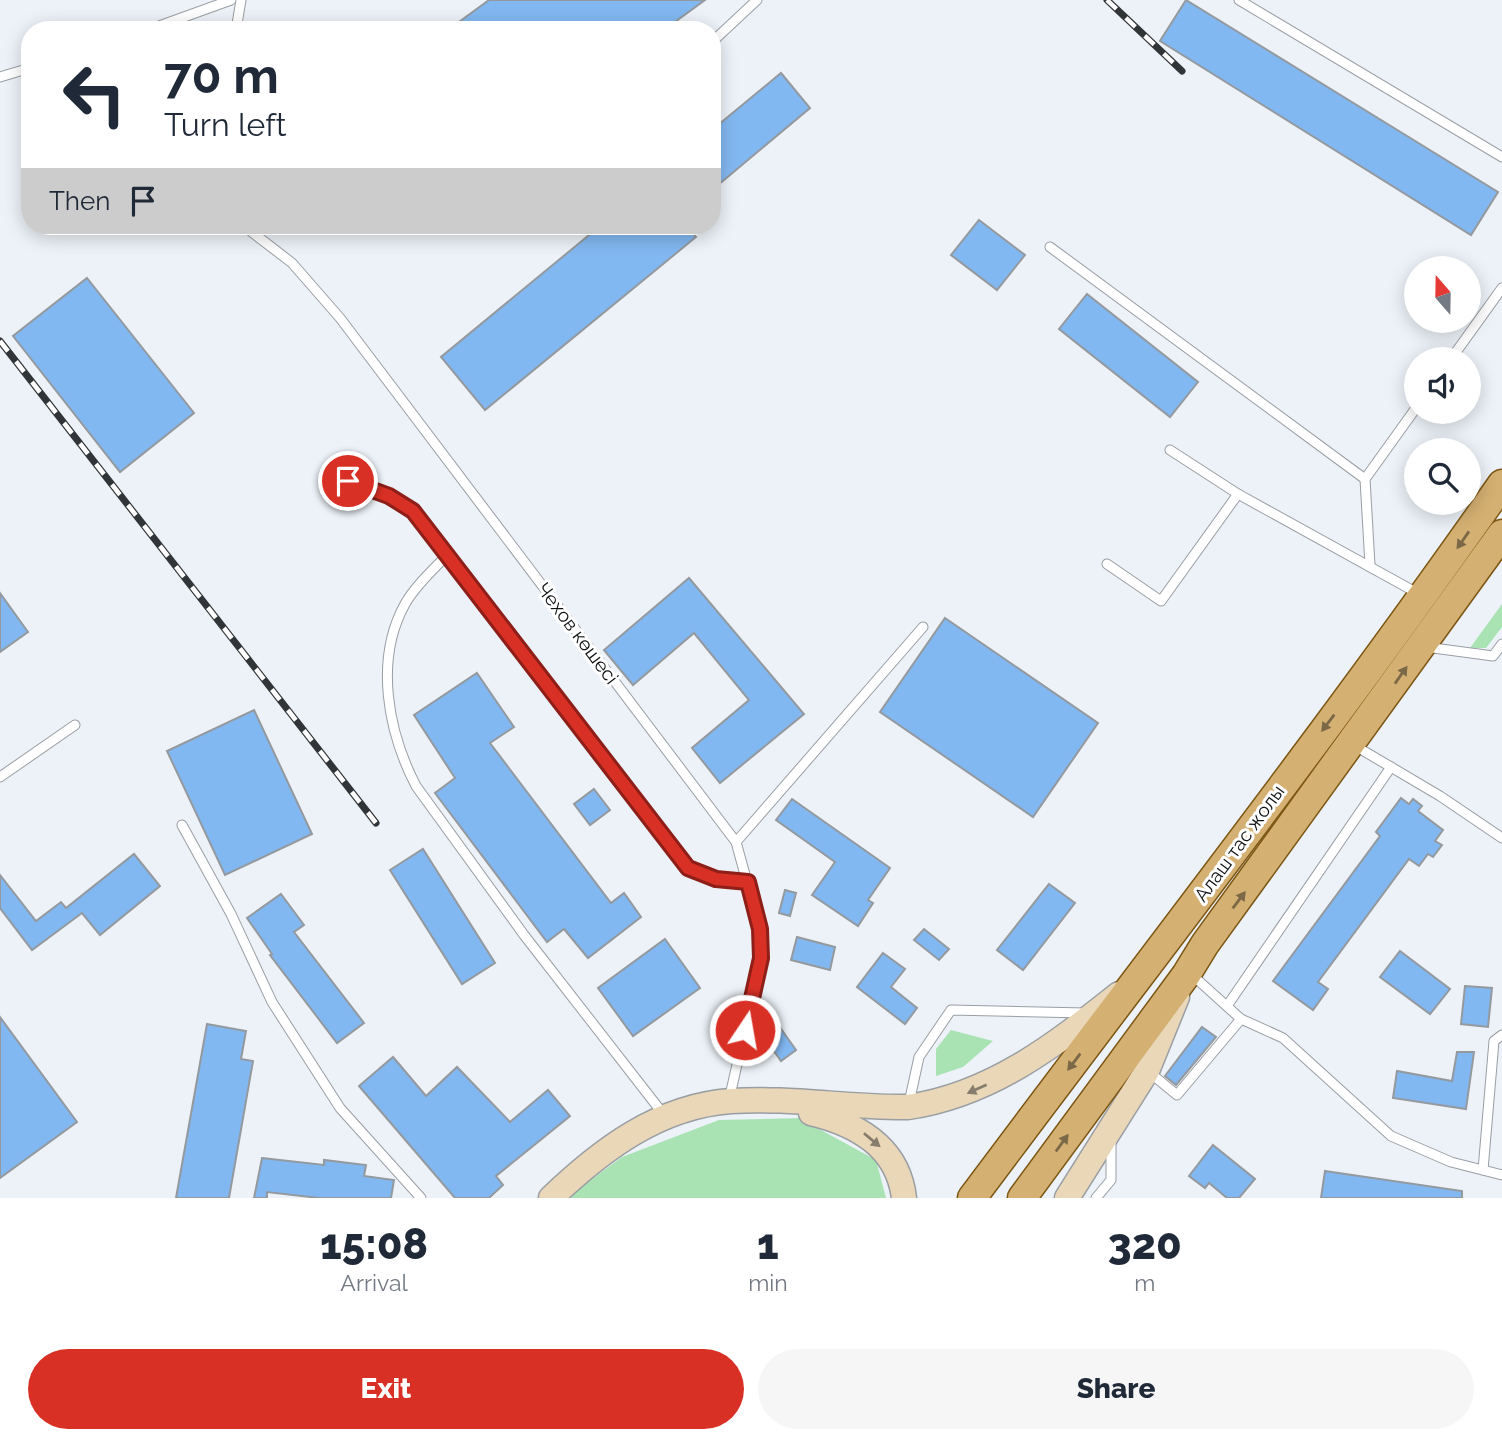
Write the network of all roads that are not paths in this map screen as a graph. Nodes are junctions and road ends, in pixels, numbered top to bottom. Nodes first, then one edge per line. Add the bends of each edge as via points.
1 (231, 0) edge
2 (241, 0) edge
3 (757, 0) edge
4 (1239, 0) edge
5 (173, 21) edge
6 (238, 21) edge
7 (721, 34) edge
8 (21, 71) edge
9 (0, 77) edge
10 (1502, 157) edge
11 (255, 235) edge
12 (1050, 247) dead end
13 (1502, 288) edge
14 (1460, 347) edge
15 (1405, 424) edge
16 (1170, 450) dead end
17 (1365, 479) junction
18 (348, 481) dead end
19 (1502, 484) edge
20 (1238, 494) junction
21 (1502, 534) edge
22 (447, 555) junction
23 (1108, 564) dead end
24 (1370, 565) junction
25 (1423, 597) junction
26 (923, 627) dead end
27 (1502, 644) edge
28 (1421, 647) junction
29 (75, 725) dead end
30 (1352, 744) junction
31 (1391, 767) junction
32 (0, 777) edge
33 (1272, 798) junction
34 (182, 825) dead end
35 (1502, 838) edge
36 (736, 842) junction
37 (748, 882) junction
38 (1170, 938) junction
39 (1205, 944) junction
40 (1188, 973) junction
41 (1134, 982) junction
42 (1227, 1006) junction
43 (1094, 1014) junction
44 (1241, 1019) junction
45 (1502, 1035) edge
46 (1132, 1047) junction
47 (1147, 1071) junction
48 (729, 1101) junction
49 (763, 1101) junction
50 (908, 1107) junction
51 (665, 1116) junction
52 (1112, 1131) junction
53 (1483, 1170) junction
54 (1502, 1175) edge
55 (421, 1198) edge
56 (551, 1198) edge
57 (904, 1198) edge
58 (972, 1198) edge
59 (1021, 1198) edge
60 (1067, 1198) edge
61 (1096, 1198) edge

1 - 5 lane
2 - 6 lane
3 - 7 lane
4 - 10 lane
8 - 9 lane
11 - 36 lane, Чехов көшесі via 292,264 340,318
12 - 17 lane
13 - 14 lane
15 - 17 lane
16 - 20 lane
17 - 24 lane
18 - 22 lane via 389,496 413,511
19 -> 25 main road, Алаш тас жолы
20 - 23 lane via 1161,601
20 - 24 lane
21 - 28 main road, Алаш тас жолы
22 - 37 lane via 688,868 716,879
22 - 51 lane via 407,601 390,647 386,680 403,763 524,935
24 - 25 lane
25 -> 33 main road, Алаш тас жолы
26 - 36 lane
27 - 28 lane via 1493,656
30 -> 28 main road, Алаш тас жолы
29 - 32 lane
30 - 31 lane
39 -> 30 main road, Алаш тас жолы
31 - 35 lane
31 - 42 lane
33 - 38 main road, Алаш тас жолы
33 - 39 main road via 1274,812 1266,828 1196,926 1195,933
34 - 55 lane via 272,1002 340,1108
36 - 37 lane, Чехов көшесі
37 - 48 lane, Чехов көшесі via 760,929 761,958
38 - 41 main road, Алаш тас жолы
38 - 46 main road via 1174,961 1136,1010
39 - 40 main road, Алаш тас жолы
40 - 42 lane
40 - 46 main road, Алаш тас жолы
40 - 47 main road
41 - 43 main road
41 -> 58 main road, Алаш тас жолы
42 - 44 lane
43 -> 50 main road via 998,1080 937,1103
43 - 50 lane via 951,1010 919,1056
44 - 47 lane via 1177,1095
44 - 53 lane via 1283,1038 1391,1136 1451,1162
45 - 53 lane via 1494,1041
59 -> 46 main road, Алаш тас жолы
47 - 52 main road
48 - 49 main road
48 - 51 main road
49 - 50 main road
49 -> 57 main road via 828,1117 872,1138 898,1171
51 - 56 main road via 589,1162
52 - 60 main road
52 - 61 lane via 1111,1180
53 - 54 lane

